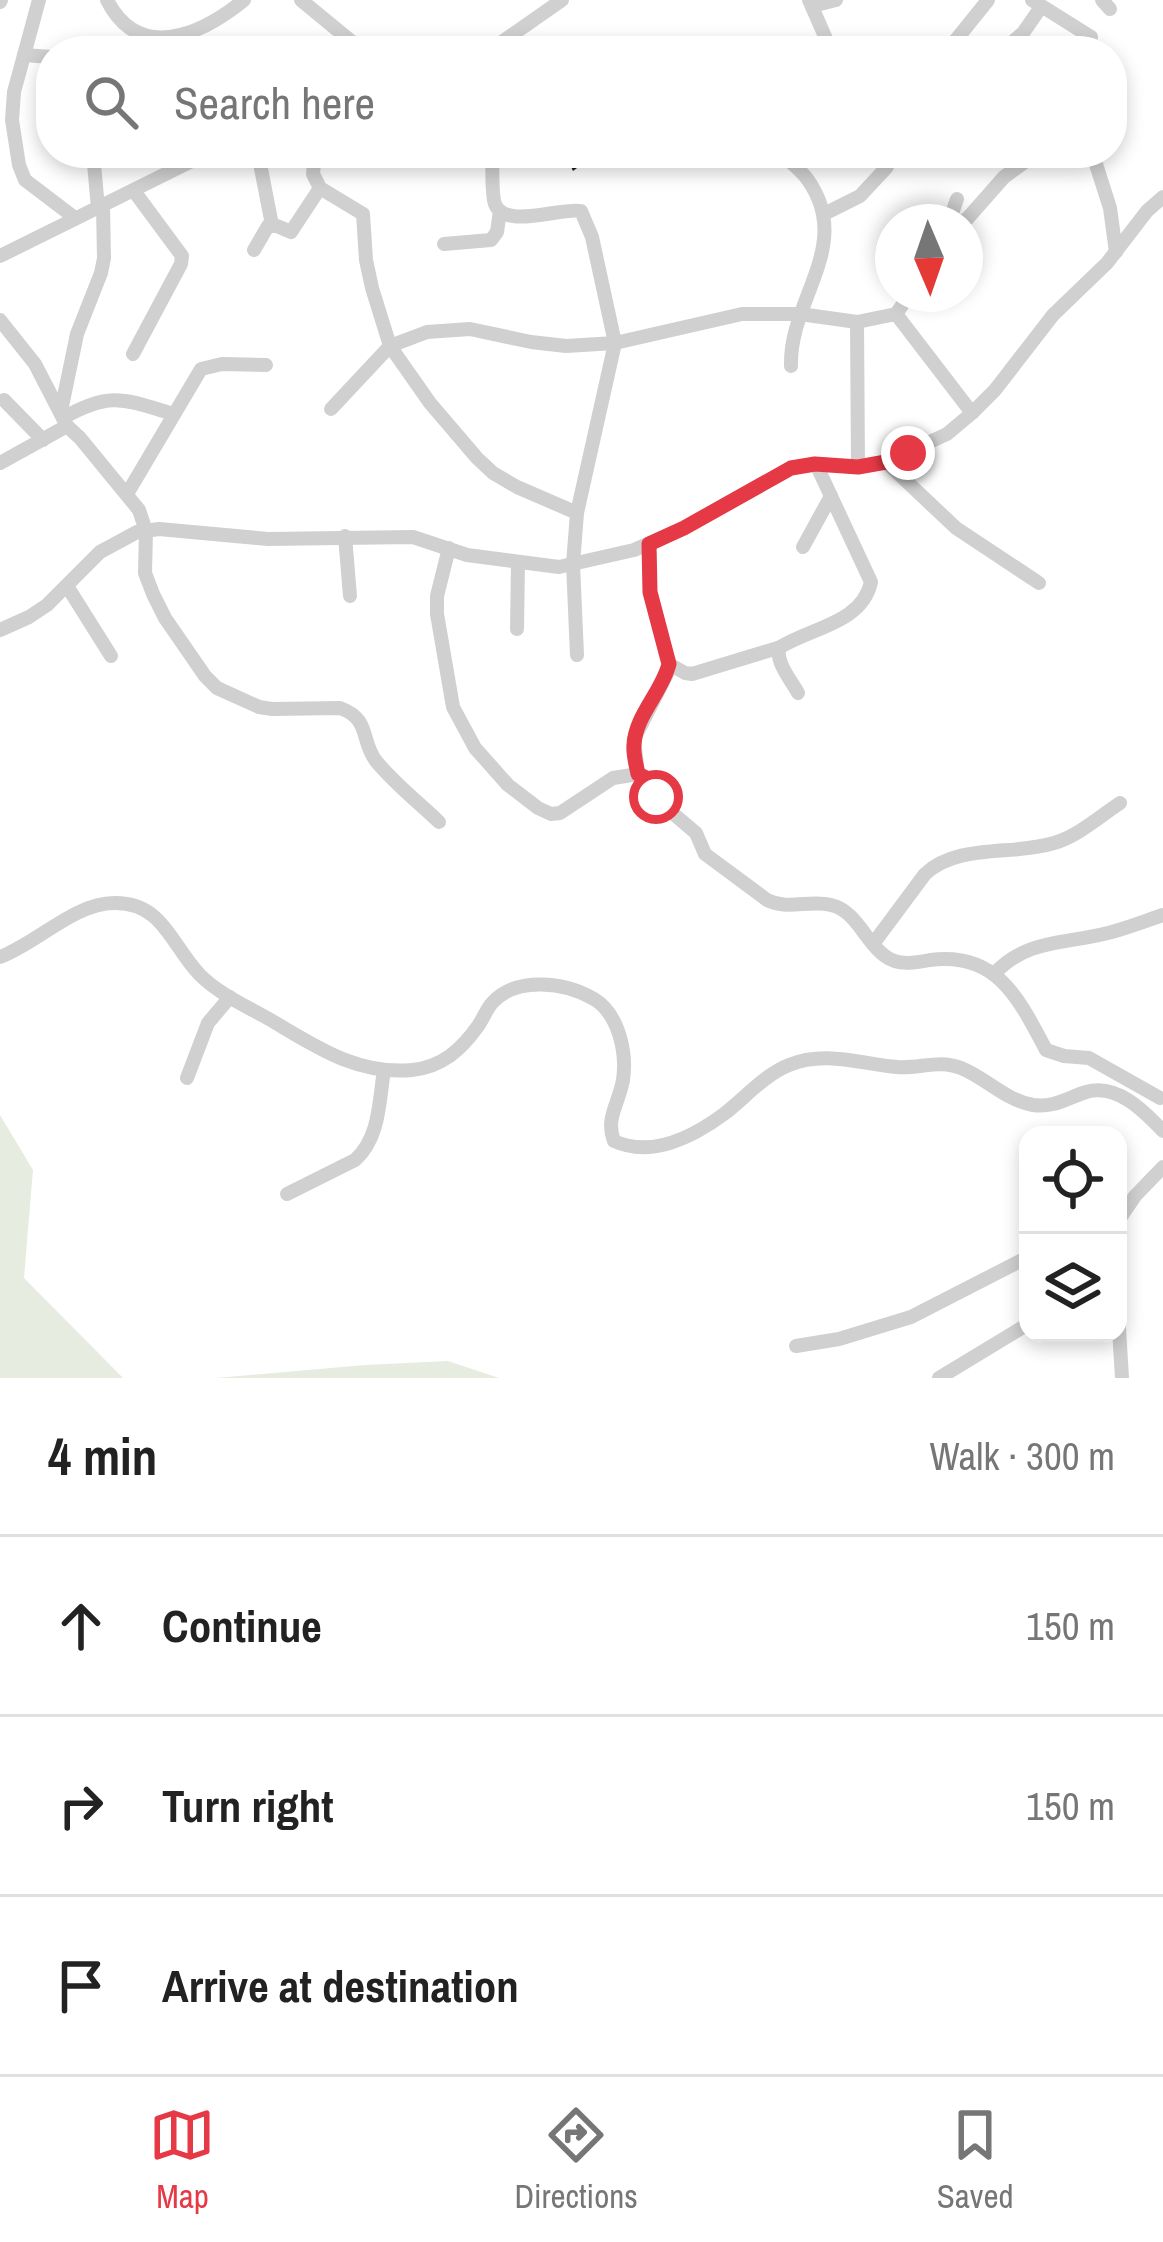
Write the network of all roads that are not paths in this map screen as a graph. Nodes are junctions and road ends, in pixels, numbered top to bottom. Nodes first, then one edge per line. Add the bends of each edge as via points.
1 (39, 0) edge
2 (107, 0) edge
3 (244, 0) edge
4 (302, 0) edge
5 (562, 0) edge
6 (836, 0) edge
7 (988, 0) edge
8 (810, 3) edge
9 (1036, 3) edge
10 (537, 8) edge
11 (147, 36) edge
12 (179, 36) edge
13 (345, 36) edge
14 (506, 36) edge
15 (825, 36) edge
16 (959, 36) edge
17 (1020, 36) edge
18 (1088, 36) edge
19 (24, 55) junction
20 (36, 56) edge
21 (21, 168) junction
22 (95, 168) edge
23 (179, 168) edge
24 (261, 168) edge
25 (314, 168) edge
26 (493, 168) edge
27 (797, 168) edge
28 (886, 168) edge
29 (1016, 168) edge
30 (1097, 168) edge
31 (2, 170) edge
32 (320, 188) junction
33 (134, 191) junction
34 (1163, 197) edge
35 (957, 199) dead end
36 (955, 204) edge
37 (981, 204) edge
38 (100, 207) junction
39 (500, 211) junction
40 (824, 214) junction
41 (75, 218) junction
42 (272, 225) junction
43 (444, 244) dead end
44 (254, 250) dead end
45 (1116, 252) junction
46 (0, 256) edge
47 (800, 314) junction
48 (896, 314) joint
49 (0, 320) edge
50 (857, 322) junction
51 (615, 343) junction
52 (389, 346) junction
53 (134, 354) dead end
54 (266, 365) dead end
55 (791, 366) dead end
56 (4, 400) dead end
57 (332, 409) dead end
58 (972, 413) junction
59 (172, 414) junction
60 (64, 419) junction
61 (43, 440) junction
62 (886, 462) junction
63 (0, 463) edge
64 (816, 464) junction
65 (858, 467) junction
66 (127, 494) junction
67 (831, 496) junction
68 (577, 513) junction
69 (146, 530) junction
70 (345, 536) junction
71 (649, 544) junction
72 (449, 548) junction
73 (803, 548) dead end
74 (518, 562) junction
75 (573, 564) junction
76 (1039, 583) dead end
77 (67, 586) junction
78 (350, 596) dead end
79 (517, 629) dead end
80 (0, 630) edge
81 (781, 647) junction
82 (577, 655) dead end
83 (111, 656) dead end
84 (669, 664) junction
85 (798, 693) dead end
86 (638, 774) junction
87 (1120, 803) dead end
88 (439, 822) dead end
89 (1163, 915) edge
90 (873, 944) junction
91 (0, 957) edge
92 (994, 974) junction
93 (230, 997) junction
94 (384, 1070) junction
95 (187, 1078) dead end
96 (1161, 1097) edge
97 (1141, 1110) junction
98 (1163, 1131) edge
99 (1163, 1167) edge
100 (287, 1194) dead end
101 (1127, 1208) edge
102 (1019, 1262) edge
103 (1019, 1329) edge
104 (1120, 1342) edge
105 (796, 1346) dead end
106 (939, 1378) edge
107 (1122, 1378) edge

1 - 19 street
2 - 11 street via 124,25
3 - 12 street
4 - 13 street
5 - 10 street
6 - 8 street
7 - 16 street
8 - 15 street
9 - 17 street
9 - 18 street
10 - 14 street
19 - 20 street
19 - 21 street via 11,113
21 - 31 street
21 - 41 street via 29,184
22 - 38 street
23 - 33 street
24 - 42 street
25 - 32 street
26 - 39 street
27 - 40 street
28 - 40 street via 860,196
29 - 37 street
30 - 45 street
32 - 42 street via 290,232
32 - 52 street via 363,214 371,288
33 - 38 street
33 - 53 street via 182,256
34 - 45 street
35 - 36 street
38 - 41 street
38 - 60 street via 104,258 76,334
39 - 43 street via 490,240
39 - 51 street via 581,211
40 - 47 street via 824,250
41 - 46 street
42 - 44 street
45 - 58 street
47 - 50 street
47 - 51 street via 742,314
47 - 55 street
48 - 50 street
48 - 58 street
49 - 60 street
50 - 65 street
51 - 52 street via 549,345 451,328
51 - 68 street
52 - 57 street
52 - 68 street via 476,458 517,488
54 - 59 street via 201,369
56 - 61 street
58 - 62 street
59 - 60 street via 108,399
59 - 66 street
60 - 61 street
60 - 66 street
61 - 63 street
62 - 65 street
62 - 76 street via 956,528
64 - 65 street
64 - 67 street
64 - 71 street via 791,468
66 - 69 street
67 - 73 street
67 - 81 street via 871,588 844,617
68 - 75 street
69 - 70 street
69 - 77 street via 100,551
69 - 88 street via 152,594 205,676 234,697 272,709 348,710 377,762
70 - 72 street via 413,537
70 - 78 street
71 - 75 street
71 - 84 street via 650,592
72 - 74 street
72 - 86 street via 437,614 453,706 475,748 551,814 613,778
74 - 75 street
74 - 79 street
75 - 82 street
77 - 80 street
77 - 83 street
81 - 84 street via 692,674
81 - 85 street via 777,654
84 - 86 street via 634,739
86 - 90 street via 696,833 711,860 778,906 836,906
87 - 90 street via 1057,843 935,865
89 - 92 street via 1035,946
90 - 92 street via 896,962 967,960
91 - 93 street via 96,905 137,905 157,916 202,977
92 - 96 street via 1029,1014 1046,1050 1089,1058
93 - 94 street via 316,1048
93 - 95 street via 208,1022
94 - 97 street via 449,1058 494,1000 547,985 608,1010 624,1061 609,1128 614,1141 640,1149 697,1130 791,1064 842,1058 958,1066 1032,1105 1092,1091
94 - 100 street via 375,1129 362,1154
96 - 97 street
97 - 98 street
99 - 101 street
102 - 105 street via 911,1317
103 - 106 street
104 - 107 street

